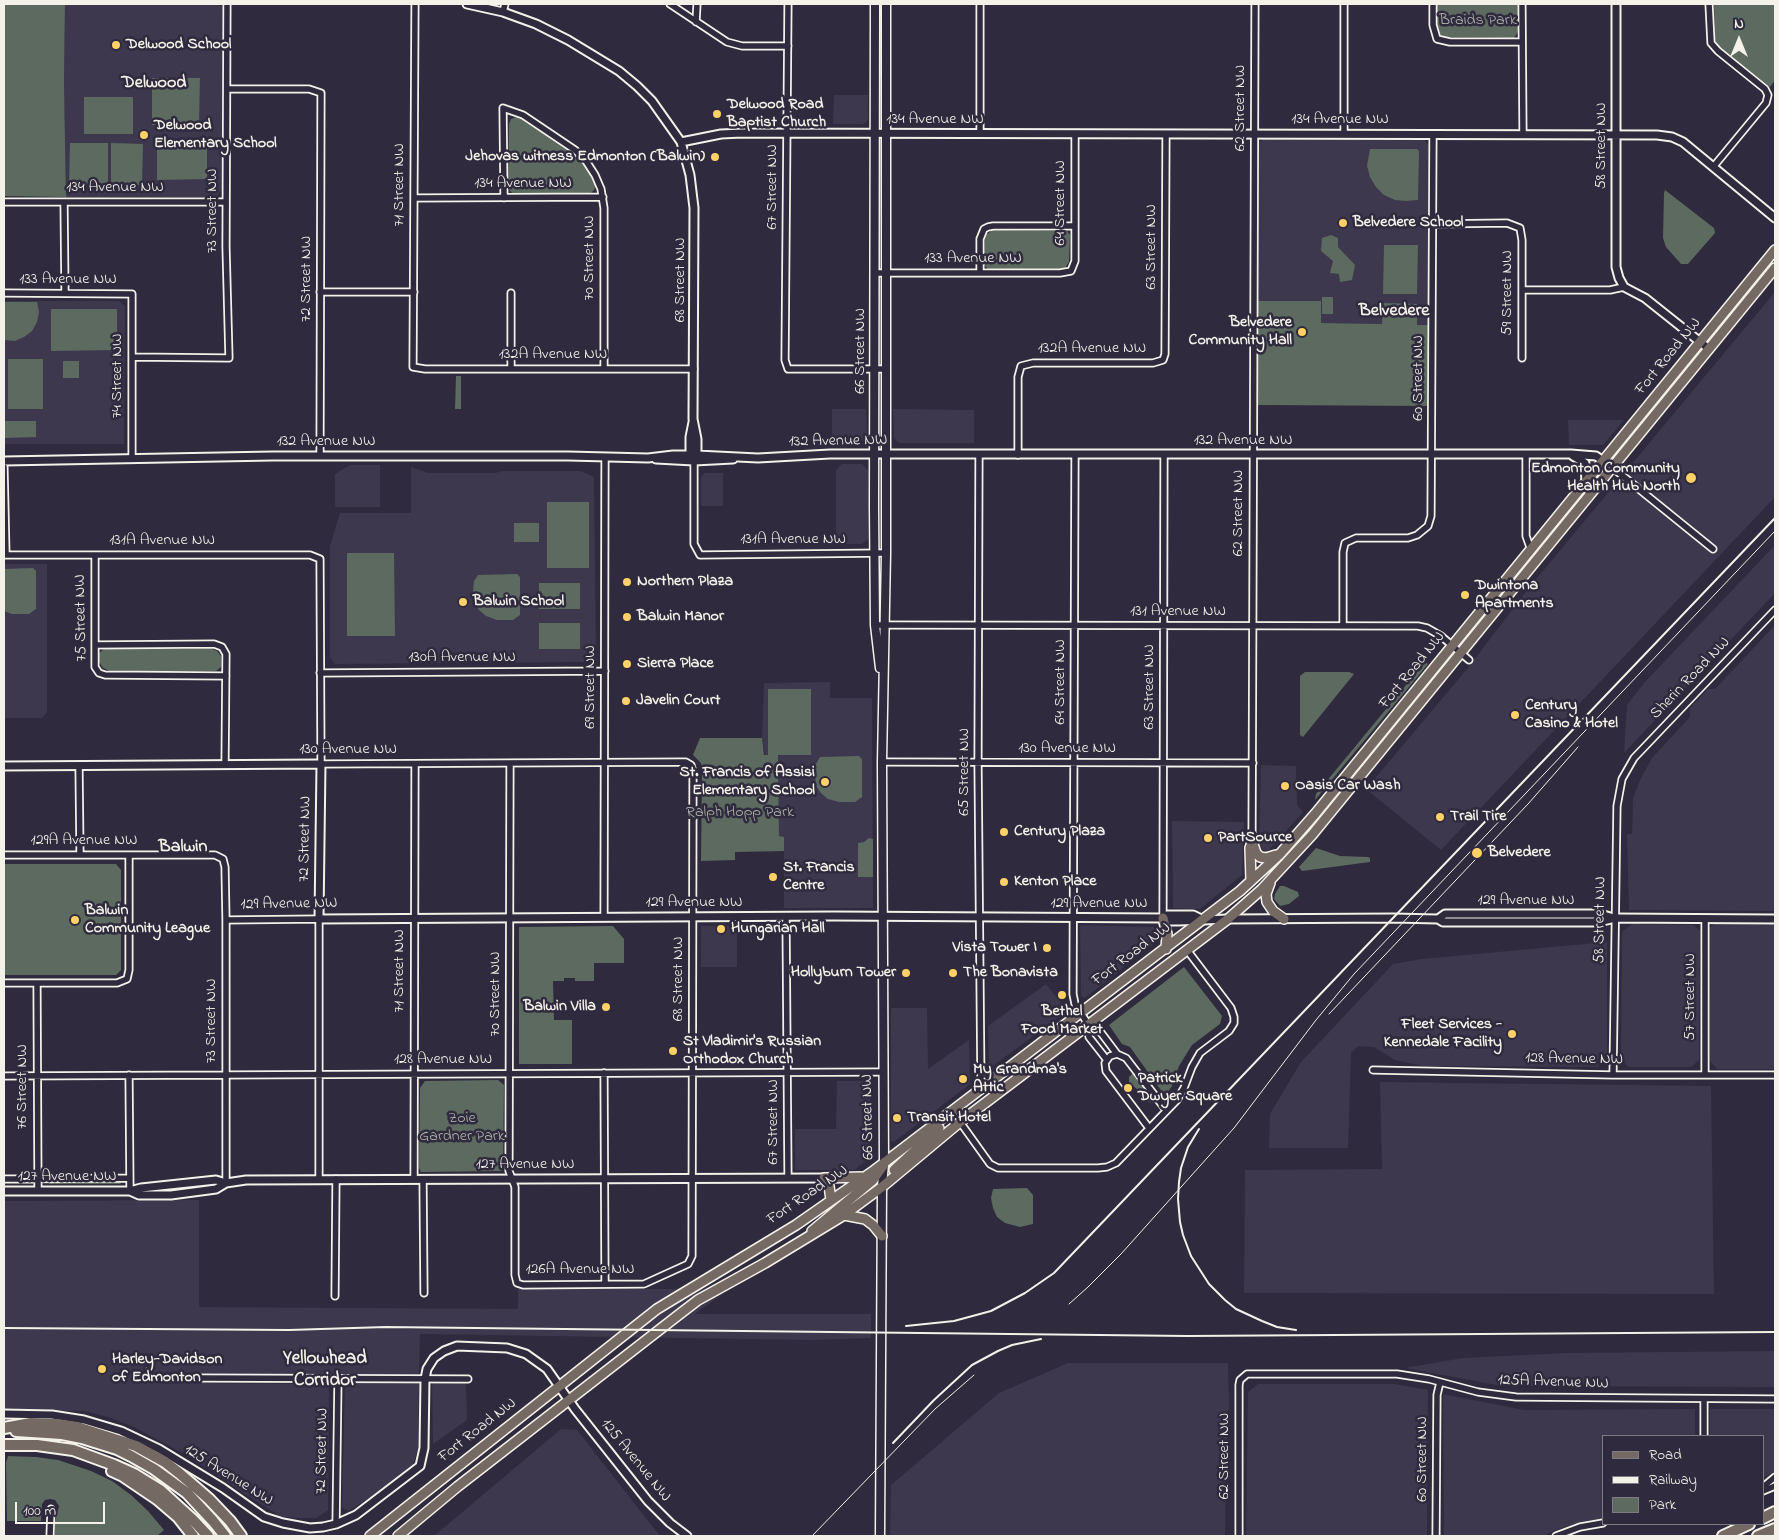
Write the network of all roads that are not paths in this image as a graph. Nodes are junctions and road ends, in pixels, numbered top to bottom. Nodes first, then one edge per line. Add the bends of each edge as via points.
1 (227, 4) edge
2 (415, 4) edge
3 (467, 4) edge
4 (505, 4) edge
5 (670, 4) edge
6 (697, 4) edge
7 (788, 4) edge
8 (875, 4) edge
9 (886, 4) edge
10 (980, 4) edge
11 (1255, 4) edge
12 (1344, 4) edge
13 (1433, 4) edge
14 (1522, 4) edge
15 (1616, 4) edge
16 (1709, 4) edge
17 (503, 12) junction
18 (696, 22) junction
19 (1522, 42) junction
20 (788, 46) junction
21 (228, 89) junction
22 (787, 133) junction
23 (980, 133) junction
24 (876, 134) junction
25 (886, 134) junction
26 (1075, 134) junction
27 (1166, 134) junction
28 (1255, 134) junction
29 (1344, 134) junction
30 (1433, 134) junction
31 (1523, 134) junction
32 (1616, 134) junction
33 (681, 142) junction
34 (1714, 166) junction
35 (603, 197) junction
36 (414, 198) junction
37 (504, 198) junction
38 (4, 202) edge
39 (64, 202) junction
40 (226, 202) junction
41 (1775, 218) edge
42 (1434, 224) junction
43 (1075, 226) junction
44 (1775, 250) edge
45 (1775, 268) edge
46 (1071, 271) joint
47 (875, 273) junction
48 (886, 273) junction
49 (980, 273) junction
50 (1624, 287) junction
51 (1522, 290) junction
52 (320, 292) junction
53 (414, 292) junction
54 (4, 293) edge
55 (511, 293) dead end
56 (65, 294) junction
57 (132, 294) joint
58 (1700, 342) junction
59 (1709, 349) junction
60 (132, 357) junction
61 (1522, 358) dead end
62 (1163, 360) joint
63 (413, 367) joint
64 (511, 369) junction
65 (604, 369) junction
66 (694, 369) junction
67 (875, 369) junction
68 (885, 369) junction
69 (1526, 454) junction
70 (1571, 454) junction
71 (874, 455) junction
72 (886, 455) junction
73 (979, 455) junction
74 (1018, 455) junction
75 (1075, 455) junction
76 (1164, 455) junction
77 (1253, 455) junction
78 (1432, 455) junction
79 (320, 456) junction
80 (694, 457) junction
81 (605, 458) junction
82 (132, 459) junction
83 (4, 461) edge
84 (1604, 462) junction
85 (4, 467) edge
86 (1613, 468) junction
87 (1586, 482) junction
88 (1713, 549) dead end
89 (1531, 550) junction
90 (875, 553) junction
91 (886, 553) junction
92 (700, 554) joint
93 (5, 555) edge
94 (95, 555) junction
95 (320, 559) joint
96 (1775, 610) edge
97 (875, 625) junction
98 (886, 625) junction
99 (979, 625) junction
100 (1074, 625) junction
101 (1164, 625) junction
102 (1253, 625) junction
103 (1343, 626) junction
104 (95, 644) junction
105 (1453, 646) junction
106 (1461, 653) junction
107 (1470, 660) dead end
108 (605, 671) junction
109 (320, 673) junction
110 (226, 676) junction
111 (882, 698) junction
112 (605, 762) junction
113 (882, 762) junction
114 (978, 762) junction
115 (1075, 762) junction
116 (1164, 762) junction
117 (1253, 762) junction
118 (510, 763) junction
119 (321, 764) junction
120 (414, 764) junction
121 (226, 765) junction
122 (691, 765) joint
123 (4, 766) edge
124 (79, 766) junction
125 (1627, 767) joint
126 (1252, 842) junction
127 (4, 855) edge
128 (80, 855) junction
129 (130, 855) junction
130 (1279, 855) junction
131 (223, 859) joint
132 (1251, 881) junction
133 (1270, 881) junction
134 (509, 917) junction
135 (604, 917) junction
136 (692, 917) junction
137 (786, 917) junction
138 (881, 917) junction
139 (979, 917) junction
140 (414, 918) junction
141 (1074, 918) junction
142 (1163, 918) junction
143 (1615, 918) junction
144 (319, 919) junction
145 (1228, 919) junction
146 (1284, 919) junction
147 (1705, 919) junction
148 (1775, 919) edge
149 (226, 920) junction
150 (1204, 920) junction
151 (1166, 949) junction
152 (1187, 950) junction
153 (4, 983) edge
154 (37, 983) junction
155 (1081, 1013) junction
156 (1088, 1024) junction
157 (1118, 1054) junction
158 (1107, 1060) junction
159 (1373, 1070) dead end
160 (604, 1072) junction
161 (694, 1072) junction
162 (788, 1072) junction
163 (883, 1072) junction
164 (509, 1073) junction
165 (319, 1074) junction
166 (415, 1074) junction
167 (129, 1075) junction
168 (225, 1075) junction
169 (1613, 1075) junction
170 (1705, 1075) junction
171 (1775, 1075) edge
172 (4, 1076) edge
173 (37, 1076) junction
174 (981, 1090) junction
175 (955, 1109) junction
176 (1166, 1110) junction
177 (960, 1122) junction
178 (1149, 1128) junction
179 (884, 1163) junction
180 (864, 1177) junction
181 (4, 1178) edge
182 (38, 1178) junction
183 (130, 1178) junction
184 (604, 1178) junction
185 (692, 1178) junction
186 (788, 1178) junction
187 (824, 1178) junction
188 (319, 1179) junction
189 (336, 1179) junction
190 (414, 1179) junction
191 (423, 1179) junction
192 (512, 1179) junction
193 (226, 1183) junction
194 (882, 1187) junction
195 (4, 1191) edge
196 (38, 1191) junction
197 (130, 1191) junction
198 (830, 1200) junction
199 (844, 1216) junction
200 (882, 1236) junction
201 (802, 1240) junction
202 (692, 1254) joint
203 (517, 1283) joint
204 (604, 1284) junction
205 (424, 1293) dead end
206 (335, 1296) dead end
207 (1243, 1376) joint
208 (197, 1378) dead end
209 (338, 1379) junction
210 (425, 1379) junction
211 (468, 1379) dead end
212 (1440, 1382) junction
213 (560, 1386) junction
214 (1704, 1398) junction
215 (1775, 1399) edge
216 (569, 1400) junction
217 (4, 1414) edge
218 (4, 1429) edge
219 (1704, 1435) edge
220 (4, 1446) edge
221 (1775, 1477) edge
222 (1764, 1485) edge
223 (51, 1509) dead end
224 (1602, 1523) edge
225 (336, 1524) junction
226 (1747, 1525) edge
227 (1775, 1529) edge
228 (50, 1536) edge
229 (194, 1536) edge
230 (208, 1536) edge
231 (225, 1536) edge
232 (241, 1536) edge
233 (370, 1536) edge
234 (398, 1536) edge
235 (687, 1536) edge
236 (880, 1536) edge
237 (1239, 1536) edge
238 (1436, 1536) edge
239 (1556, 1536) edge
240 (1723, 1536) edge
241 (1758, 1536) edge

1 - 21 street, 73 Street NW
2 - 36 street, 71 Street NW
3 - 17 street
4 - 17 street
5 - 18 street
6 - 18 street
7 - 20 street, 67 Street NW
8 - 24 main road, 66 Street NW
9 - 25 main road, 66 Street NW
10 - 23 street
11 - 28 street, 62 Street NW
12 - 29 street
13 - 19 street via 1437,39 1450,42
14 - 19 street
15 - 32 street, 58 Street NW
16 - 34 street via 1711,43 1768,95 1766,103
17 - 33 street via 552,32 618,71 652,101
18 - 20 street via 727,42 742,46
19 - 31 street
20 - 22 street, 67 Street NW
21 - 40 street, 73 Street NW
21 - 52 street, 72 Street NW via 310,89 321,93
22 - 24 street, 134 Avenue NW
22 - 33 street, 134 Avenue NW via 732,133
22 - 67 street, 67 Street NW via 785,360 788,369
23 - 25 street, 134 Avenue NW
23 - 26 street, 134 Avenue NW
24 - 25 street, 134 Avenue NW
24 - 47 main road, 66 Street NW
25 - 48 main road, 66 Street NW
26 - 27 street, 134 Avenue NW
26 - 43 street, 64 Street NW
27 - 28 street, 134 Avenue NW
27 - 62 street, 63 Street NW
28 - 29 street, 134 Avenue NW
28 - 77 street, 62 Street NW
29 - 30 street, 134 Avenue NW
30 - 31 street, 134 Avenue NW
30 - 42 street, 60 Street NW
31 - 32 street, 134 Avenue NW
32 - 34 street, 134 Avenue NW via 1672,137
32 - 50 street, 58 Street NW via 1616,267
33 - 66 street, 68 Street NW via 694,208
34 - 41 street, 134 Avenue NW
35 - 37 street, 134 Avenue NW
35 - 37 street, 70 Street NW via 595,174 581,155 523,115 503,108
35 - 65 street, 70 Street NW
36 - 37 street, 134 Avenue NW
36 - 53 street, 71 Street NW
38 - 39 street, 134 Avenue NW
39 - 40 street, 134 Avenue NW
39 - 56 street
40 - 60 street, 73 Street NW via 229,358
42 - 51 street, 59 Street NW via 1507,224 1520,228
42 - 78 street, 60 Street NW
43 - 46 street, 64 Street NW via 1075,261
43 - 49 street via 988,227 980,239
44 - 58 main road, Fort Road NW
45 - 59 main road, Fort Road NW
46 - 49 street, 133 Avenue NW
47 - 48 street, 133 Avenue NW
47 - 67 main road, 66 Street NW
48 - 49 street, 133 Avenue NW
48 - 68 main road, 66 Street NW
50 - 51 street via 1610,290
50 - 58 street via 1645,298
51 - 61 street, 59 Street NW
52 - 53 street
52 - 79 street, 72 Street NW
53 - 63 street, 71 Street NW
54 - 56 street, 133 Avenue NW
55 - 64 street
56 - 57 street, 133 Avenue NW
57 - 60 street, 74 Street NW
58 - 59 street
58 - 84 main road, Fort Road NW
59 - 86 main road, Fort Road NW
60 - 82 street, 74 Street NW
62 - 74 street, 132A Avenue NW via 1153,363 1032,363 1021,366 1018,377
63 - 64 street, 132A Avenue NW
64 - 65 street, 132A Avenue NW
65 - 66 street, 132A Avenue NW
66 - 80 street, 68 Street NW via 694,419 690,437
67 - 68 street
67 - 71 main road, 66 Street NW
68 - 72 main road, 66 Street NW
69 - 70 street, 132 Avenue NW
69 - 78 street, 132 Avenue NW
69 - 89 street via 1526,536
70 - 84 street, 132 Avenue NW via 1594,455
70 - 87 street via 1585,463
71 - 72 street, 132 Avenue NW
71 - 80 street, 132 Avenue NW
71 - 90 main road, 66 Street NW
72 - 73 street, 132 Avenue NW
72 - 91 main road, 66 Street NW
73 - 74 street, 132 Avenue NW
73 - 99 street, 65 Street NW
74 - 75 street, 132 Avenue NW
75 - 76 street, 132 Avenue NW
75 - 100 street, 64 Street NW
76 - 77 street, 132 Avenue NW
76 - 101 street, 63 Street NW
77 - 78 street, 132 Avenue NW
77 - 102 street, 62 Street NW
78 - 103 street, 60 Street NW via 1432,516 1424,530 1408,538 1356,538 1345,543
79 - 81 street, 132 Avenue NW
79 - 82 street, 132 Avenue NW
80 - 81 street, 132 Avenue NW via 673,454 648,458
80 - 92 street, 68 Street NW via 694,544
81 - 108 street, 69 Street NW
82 - 83 street, 132 Avenue NW
84 - 86 street, 132 Avenue NW
84 - 87 main road, Fort Road NW
85 - 93 street
86 - 88 street, 132 Avenue NW
86 - 106 main road, Fort Road NW
87 - 89 main road, Fort Road NW
89 - 105 main road, Fort Road NW
90 - 91 street, 131A Avenue NW
90 - 92 street, 131A Avenue NW
90 - 97 main road, 66 Street NW
91 - 98 main road, 66 Street NW
93 - 94 street, 131A Avenue NW
94 - 95 street, 131A Avenue NW via 310,555
94 - 104 street, 75 Street NW
95 - 109 street, 72 Street NW
96 - 125 street, Sherin Road NW
97 - 98 street, 131 Avenue NW
97 - 111 main road, 66 Street NW
98 - 99 street, 131 Avenue NW
98 - 111 main road, 66 Street NW
99 - 100 street, 131 Avenue NW
99 - 114 street, 65 Street NW
100 - 101 street, 131 Avenue NW
100 - 115 street, 64 Street NW
101 - 102 street, 131 Avenue NW
101 - 116 street, 63 Street NW
102 - 103 street, 131 Avenue NW
102 - 117 street, 62 Street NW
103 - 105 street, 131 Avenue NW via 1418,626 1427,628
104 - 110 street, 75 Street NW via 95,667 105,675
104 - 110 street via 214,644 222,647 226,654
105 - 106 street, 131 Avenue NW
105 - 130 main road, Fort Road NW
106 - 107 street, 131 Avenue NW
106 - 133 main road, Fort Road NW via 1312,836
108 - 109 street, 130A Avenue NW
108 - 112 street, 69 Street NW
109 - 119 street, 72 Street NW
110 - 121 street
111 - 113 main road, 66 Street NW
112 - 118 street, 130 Avenue NW
112 - 122 street, 130 Avenue NW via 686,762
112 - 135 street, 69 Street NW
113 - 114 street, 130 Avenue NW
113 - 138 main road, 66 Street NW
114 - 115 street, 130 Avenue NW
114 - 139 street, 65 Street NW
115 - 116 street, 130 Avenue NW
115 - 141 street, 64 Street NW
116 - 117 street, 130 Avenue NW
116 - 142 street, 63 Street NW
117 - 126 street, 62 Street NW
118 - 120 street, 130 Avenue NW
118 - 134 street, 70 Street NW
119 - 120 street, 130 Avenue NW
119 - 121 street, 130 Avenue NW
119 - 144 street, 72 Street NW
120 - 140 street, 71 Street NW
121 - 124 street, 130 Avenue NW
122 - 136 street, 68 Street NW
123 - 124 street, 130 Avenue NW
124 - 128 street
125 - 143 street, 58 Street NW via 1617,799
126 - 130 main road via 1260,857
126 - 132 main road
127 - 128 street, 129A Avenue NW
128 - 129 street, 129A Avenue NW
129 - 131 street, 129A Avenue NW via 215,855
129 - 154 street via 128,979 117,982
130 - 132 main road, Fort Road NW
131 - 149 street, 73 Street NW
132 - 150 main road, Fort Road NW
133 - 145 main road, Fort Road NW
133 - 146 main road via 1267,902 1270,909
134 - 135 street, 129 Avenue NW
134 - 140 street, 129 Avenue NW
134 - 164 street, 70 Street NW
135 - 136 street, 129 Avenue NW
136 - 137 street, 129 Avenue NW
136 - 161 street, 68 Street NW
137 - 138 street, 129 Avenue NW
137 - 162 street, 67 Street NW
138 - 139 street, 129 Avenue NW
138 - 163 main road, 66 Street NW
139 - 141 street, 129 Avenue NW
139 - 174 street, 65 Street NW
140 - 144 street, 129 Avenue NW
140 - 166 street, 71 Street NW
141 - 142 street, 129 Avenue NW
141 - 155 street, 64 Street NW via 1073,994
142 - 150 street, 129 Avenue NW
142 - 151 main road
143 - 146 street, 129 Avenue NW via 1600,914 1445,914 1438,919
143 - 147 street, 129 Avenue NW
143 - 169 street, 58 Street NW
144 - 149 street, 129 Avenue NW
144 - 165 street, 72 Street NW
145 - 146 street, 129 Avenue NW
145 - 150 street, 129 Avenue NW
145 - 152 main road, Fort Road NW
147 - 148 street, 129 Avenue NW
147 - 170 street, 57 Street NW
149 - 168 street, 73 Street NW
150 - 151 main road, Fort Road NW
151 - 155 main road, Fort Road NW
152 - 156 main road, Fort Road NW
152 - 176 street via 1231,1008 1234,1023 1229,1031 1200,1053 1181,1095
153 - 154 street
154 - 173 street, 76 Street NW
155 - 156 street, 64 Street NW
155 - 174 main road, Fort Road NW
156 - 157 street via 1099,1030
156 - 158 street via 1089,1037
156 - 177 main road, Fort Road NW
157 - 158 street
157 - 176 street via 1126,1058
158 - 178 street via 1108,1074
159 - 169 street, 128 Avenue NW
160 - 161 street, 128 Avenue NW
160 - 164 street, 128 Avenue NW
160 - 184 street
161 - 162 street, 128 Avenue NW
161 - 185 street, 68 Street NW
162 - 163 street, 128 Avenue NW
162 - 186 street, 67 Street NW
163 - 179 main road, 66 Street NW
164 - 166 street, 128 Avenue NW
164 - 192 street, 70 Street NW via 509,1171
165 - 166 street, 128 Avenue NW
165 - 168 street, 128 Avenue NW
165 - 188 street, 72 Street NW
166 - 190 street, 71 Street NW
167 - 168 street, 128 Avenue NW
167 - 173 street, 128 Avenue NW
167 - 183 street
168 - 193 street, 73 Street NW
169 - 170 street, 128 Avenue NW
170 - 171 street, 128 Avenue NW
172 - 173 street, 128 Avenue NW
173 - 182 street, 76 Street NW
174 - 175 main road, Fort Road NW
175 - 179 main road, Fort Road NW
175 - 194 main road via 901,1162
176 - 178 street
177 - 178 street via 990,1164 1002,1169 1107,1167 1120,1159
177 - 194 main road, Fort Road NW
179 - 180 main road, Fort Road NW
179 - 194 main road, 66 Street NW
179 - 201 main road via 873,1181
180 - 187 main road
180 - 198 main road, Fort Road NW
181 - 182 street, 127 Avenue NW
182 - 183 street, 127 Avenue NW
182 - 196 street, 76 Street NW
183 - 197 street
184 - 185 street, 127 Avenue NW
184 - 192 street, 127 Avenue NW
184 - 204 street
185 - 186 street, 127 Avenue NW
185 - 202 street, 68 Street NW
186 - 187 street, 127 Avenue NW
187 - 198 main road via 829,1186
188 - 189 street, 127 Avenue NW
188 - 193 street, 127 Avenue NW
189 - 190 street, 127 Avenue NW
189 - 206 street
190 - 191 street, 127 Avenue NW
191 - 192 street, 127 Avenue NW
191 - 205 street
192 - 203 street, 70 Street NW via 515,1187
193 - 197 street, 127 Avenue NW via 216,1189 171,1194 139,1195
194 - 199 main road, Fort Road NW
194 - 200 main road, 66 Street NW
195 - 196 street, 127 Avenue NW
196 - 197 street, 127 Avenue NW
198 - 213 main road, Fort Road NW via 796,1225 668,1301
199 - 200 main road via 865,1219
199 - 201 main road, Fort Road NW
200 - 236 main road, 66 Street NW
201 - 216 main road, Fort Road NW via 698,1300
202 - 204 street, 126A Avenue NW via 688,1264 644,1284
203 - 204 street, 126A Avenue NW
207 - 212 street, 125A Avenue NW via 1390,1374
207 - 237 street, 62 Street NW via 1239,1385
208 - 209 street
209 - 210 street
209 - 225 street, 72 Street NW
210 - 211 street
210 - 213 street, 125 Avenue NW via 434,1358 450,1348 497,1346 519,1350 532,1357
210 - 225 street, 125 Avenue NW via 422,1460 388,1492 356,1515
212 - 214 street, 125A Avenue NW via 1516,1397
212 - 238 street, 60 Street NW via 1437,1395
213 - 216 street, 125 Avenue NW
213 - 233 main road, Fort Road NW
214 - 215 street, 125A Avenue NW
214 - 219 street
216 - 234 main road, Fort Road NW
216 - 235 street, 125 Avenue NW via 648,1501
217 - 225 street, 125 Avenue NW via 52,1415 106,1425 159,1449 264,1517 310,1528
218 - 231 highway via 62,1434 124,1453 154,1469 187,1493
218 - 232 highway via 56,1424 77,1427 136,1446 186,1478
220 - 229 highway via 72,1457 123,1476 157,1499
220 - 230 highway via 37,1445 73,1450 114,1464 160,1490
221 - 222 street
223 - 228 street
224 - 239 street
226 - 240 highway
227 - 241 highway

